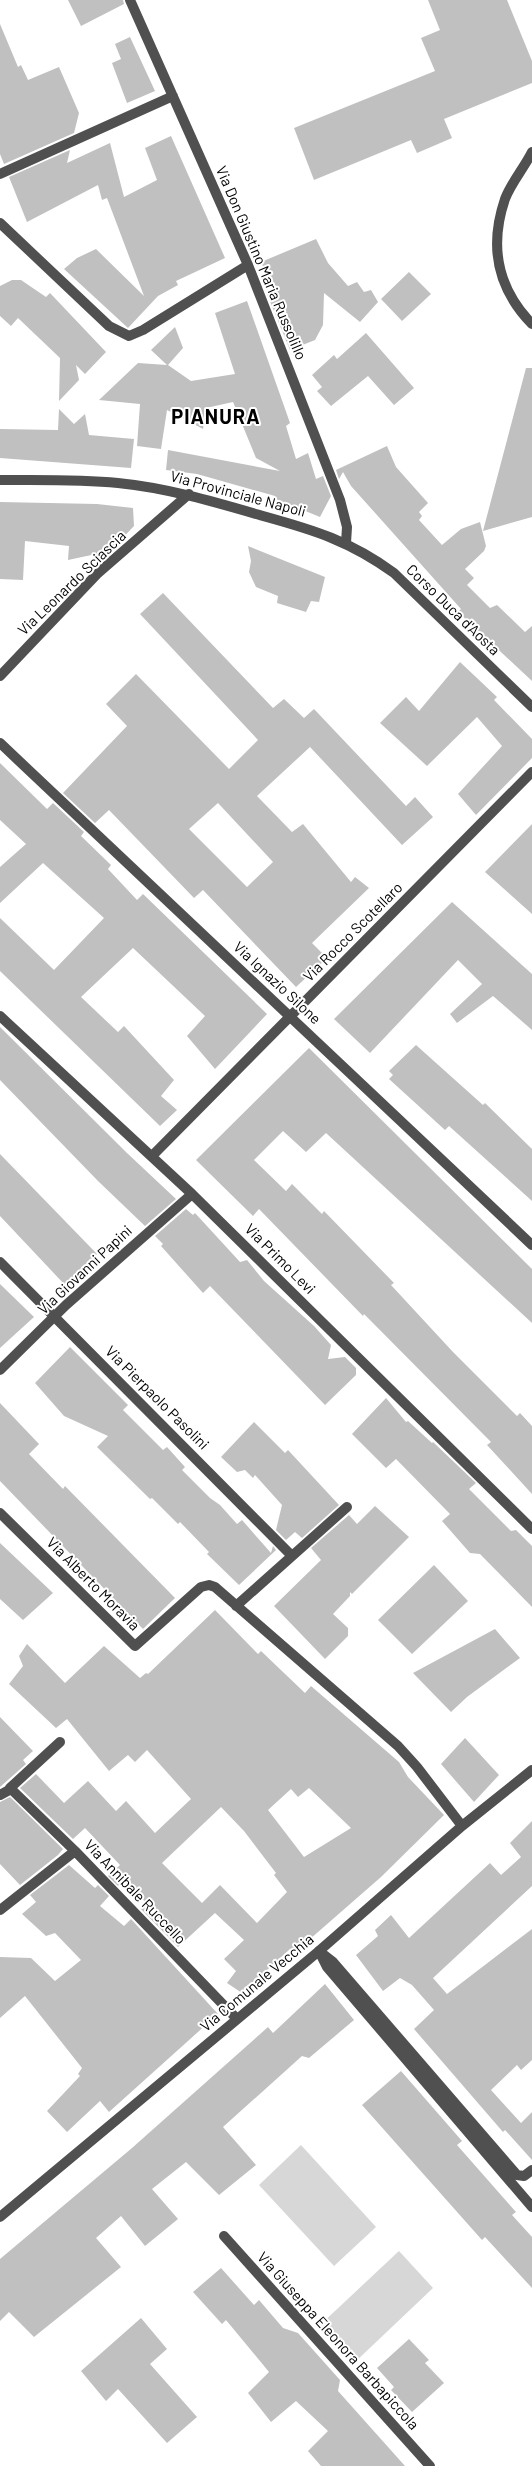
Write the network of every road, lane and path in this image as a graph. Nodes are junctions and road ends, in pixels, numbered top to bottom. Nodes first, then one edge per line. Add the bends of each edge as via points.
1 (130, 0) edge
2 (173, 96) junction
3 (532, 152) edge
4 (0, 174) edge
5 (0, 223) edge
6 (248, 264) junction
7 (532, 324) edge
8 (0, 480) edge
9 (189, 494) junction
10 (346, 543) junction
11 (0, 676) edge
12 (532, 707) edge
13 (0, 743) edge
14 (532, 772) edge
15 (0, 1016) edge
16 (290, 1016) junction
17 (152, 1156) junction
18 (192, 1194) junction
19 (532, 1245) edge
20 (0, 1262) edge
21 (56, 1316) junction
22 (0, 1370) edge
23 (347, 1507) dead end
24 (0, 1513) edge
25 (532, 1529) edge
26 (292, 1556) junction
27 (236, 1606) junction
28 (60, 1742) dead end
29 (532, 1770) edge
30 (10, 1788) junction
31 (0, 1796) edge
32 (462, 1826) junction
33 (76, 1851) junction
34 (0, 1910) edge
35 (319, 1951) junction
36 (237, 2019) junction
37 (532, 2170) edge
38 (532, 2207) edge
39 (0, 2217) edge
40 (224, 2236) dead end
41 (430, 2466) edge

1 - 2 street, Via Don Giustino Maria Russolillo
2 - 4 street
2 - 6 street, Via Don Giustino Maria Russolillo
3 - 7 street via 506,198 495,239 501,276 514,301
5 - 6 street via 109,326 129,336
6 - 10 street, Via Don Giustino Maria Russolillo via 340,500 347,528
8 - 9 street, Via Provinciale Napoli via 117,483
9 - 10 street, Via Provinciale Napoli
9 - 11 street, Via Leonardo Sciascia via 97,574
10 - 12 street, Corso Duca d'Aosta via 394,574
13 - 16 street, Via Ignazio Silone
14 - 16 street, Via Rocco Scotellaro
15 - 17 street, Via Primo Levi
16 - 17 street, Via Rocco Scotellaro
16 - 19 street, Via Ignazio Silone
17 - 18 street, Via Primo Levi
18 - 21 street, Via Giovanni Papini
18 - 25 street, Via Primo Levi
20 - 21 street, Via Pierpaolo Pasolini
21 - 22 street, Via Giovanni Papini
21 - 26 street, Via Pierpaolo Pasolini
23 - 26 street
24 - 27 street, Via Alberto Moravia via 134,1646 205,1585 215,1587
26 - 27 street
27 - 32 street, Via Alberto Moravia via 398,1746
28 - 30 street
29 - 32 street, Via Comunale Vecchia
30 - 31 street
30 - 33 street, Via Annibale Ruccello
32 - 35 street, Via Comunale Vecchia
33 - 34 street
33 - 36 street, Via Annibale Ruccello
35 - 36 street, Via Comunale Vecchia
35 - 37 street via 333,1962 517,2175 524,2176
35 - 38 street via 327,1967
36 - 39 street, Via Comunale Vecchia
40 - 41 street, Via Giuseppa Eleonora Barbapiccola

